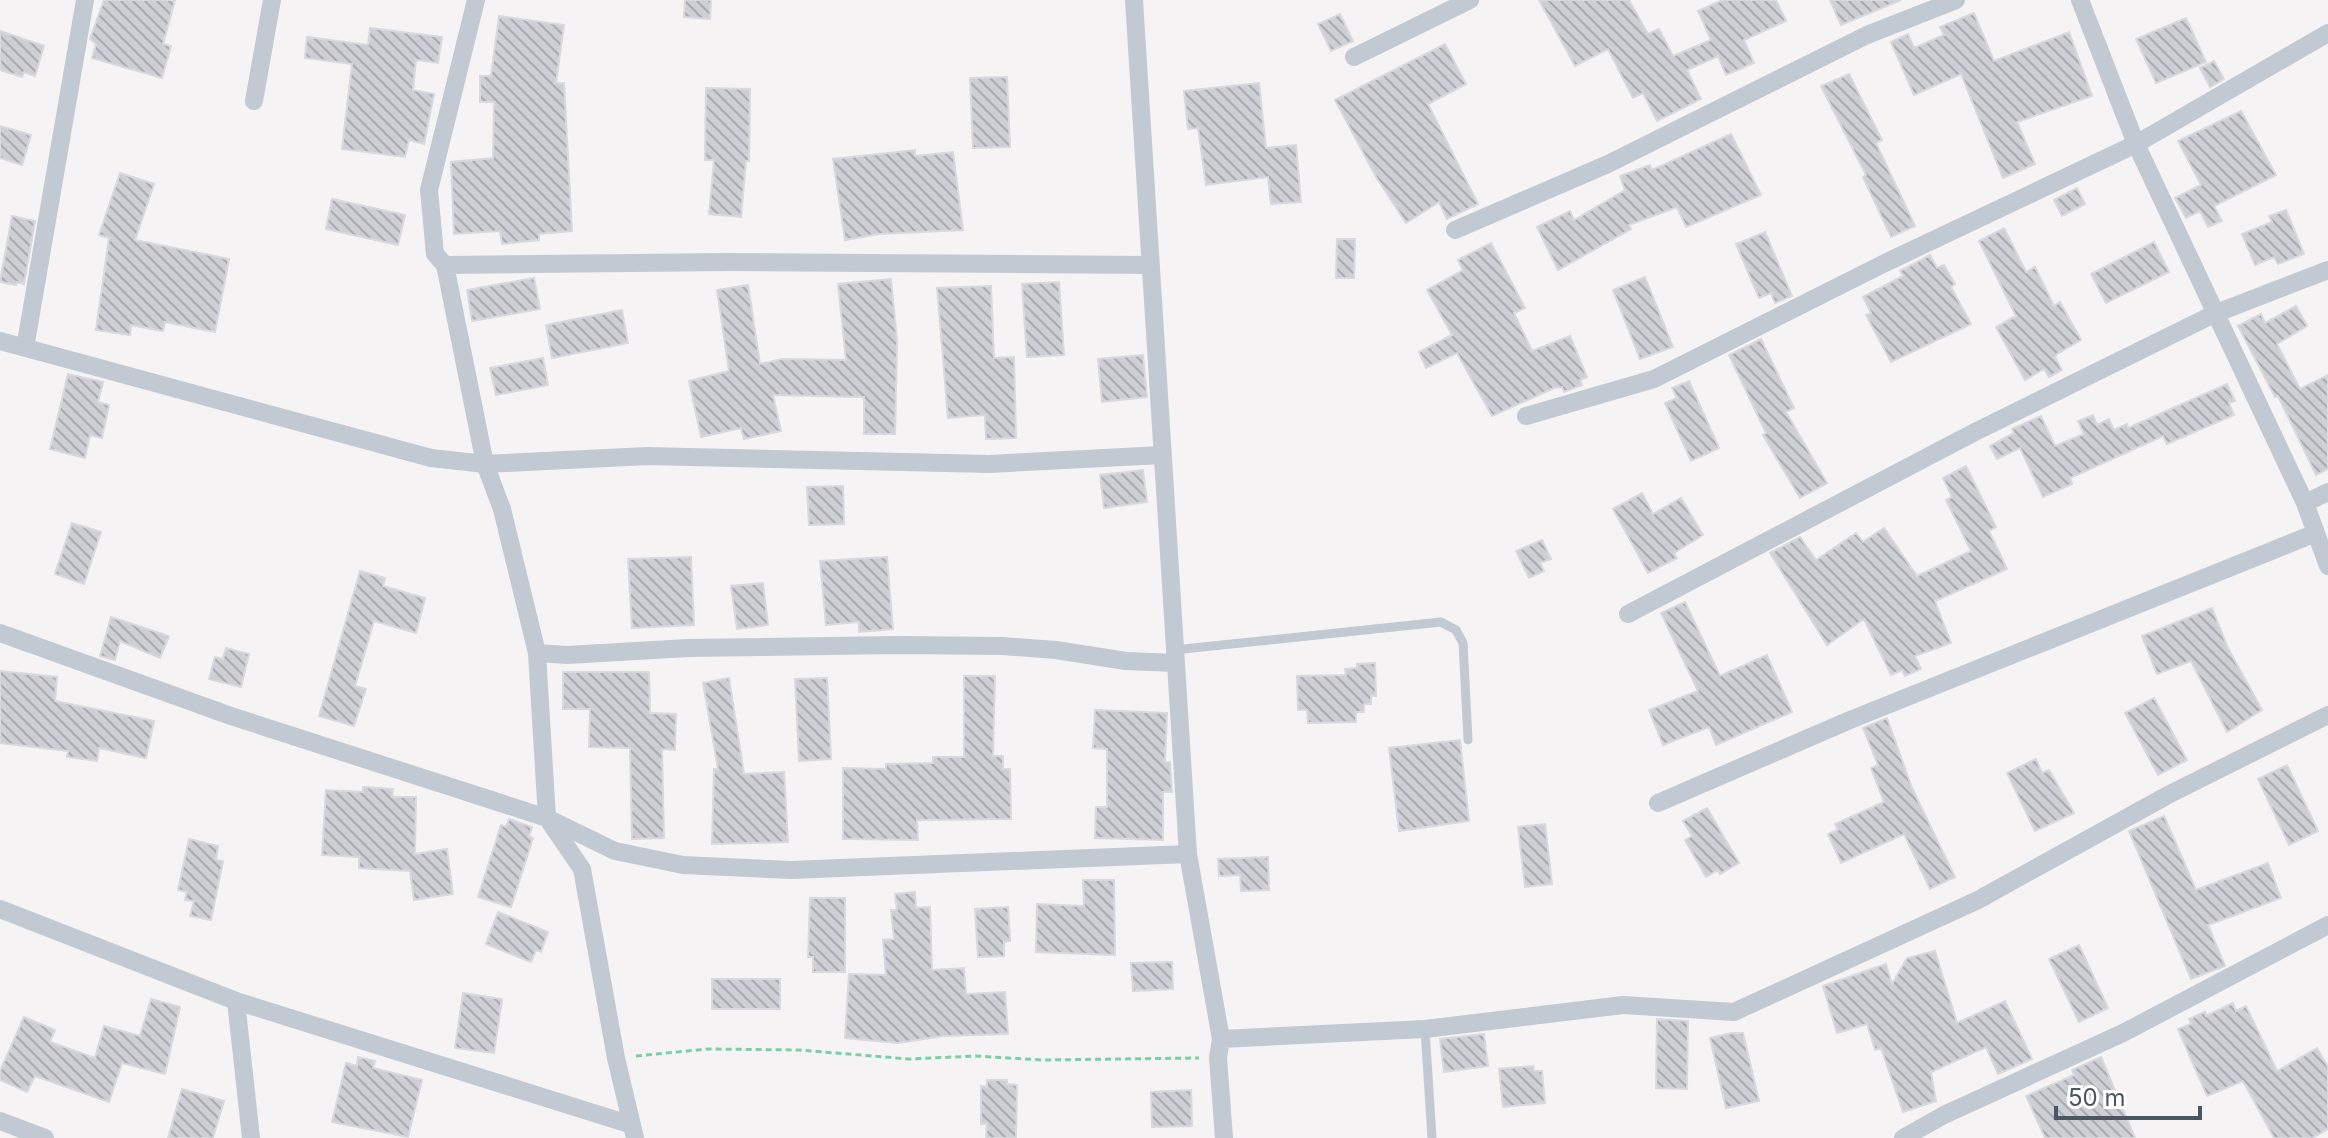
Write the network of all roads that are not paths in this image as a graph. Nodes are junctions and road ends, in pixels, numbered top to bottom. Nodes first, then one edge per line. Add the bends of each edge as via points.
1 (85, 0) edge
2 (272, 0) edge
3 (476, 0) edge
4 (1134, 0) edge
5 (1470, 0) edge
6 (1956, 0) edge
7 (2080, 0) edge
8 (2328, 33) edge
9 (1354, 57) dead end
10 (254, 101) dead end
11 (2136, 144) junction
12 (1455, 230) dead end
13 (445, 265) junction
14 (1151, 265) junction
15 (2328, 270) edge
16 (2214, 314) junction
17 (0, 341) edge
18 (25, 348) junction
19 (1526, 416) dead end
20 (1162, 455) junction
21 (485, 464) junction
22 (2328, 492) edge
23 (2305, 503) junction
24 (2316, 533) junction
25 (2328, 566) edge
26 (1628, 614) dead end
27 (0, 633) edge
28 (537, 653) junction
29 (1175, 656) junction
30 (2328, 715) edge
31 (1468, 740) dead end
32 (1658, 803) dead end
33 (547, 818) junction
34 (1188, 854) junction
35 (0, 909) edge
36 (2328, 925) edge
37 (236, 1001) junction
38 (1425, 1029) junction
39 (1221, 1039) junction
40 (0, 1121) edge
41 (634, 1132) edge
42 (45, 1138) edge
43 (251, 1138) edge
44 (1224, 1138) edge
45 (1432, 1138) edge
46 (1903, 1138) edge

1 - 18 street
2 - 10 street
3 - 13 street via 429,190 435,254
4 - 14 street
5 - 9 street
6 - 12 street via 1867,35 1608,164
7 - 11 street
8 - 11 street
11 - 16 street
11 - 19 street via 1654,379
13 - 14 street
13 - 21 street
14 - 20 street
15 - 16 street
16 - 23 street
16 - 26 street
17 - 18 street
18 - 21 street via 431,458
20 - 21 street via 989,464 647,456
20 - 29 street
21 - 28 street via 502,509
22 - 23 street
23 - 24 street
24 - 25 street
24 - 32 street
27 - 33 street via 231,716
28 - 29 street via 897,645 1002,646 1126,661
28 - 33 street
29 - 31 lane via 1449,624 1463,643
29 - 34 street
30 - 38 street via 2168,795 1978,900 1734,1012 1623,1005
33 - 34 street via 615,851 683,865 791,870
33 - 41 street via 582,869
34 - 39 street
35 - 37 street
36 - 46 street via 2123,1033
37 - 41 street
37 - 43 street
38 - 39 street
38 - 45 lane
39 - 44 street
40 - 42 street

